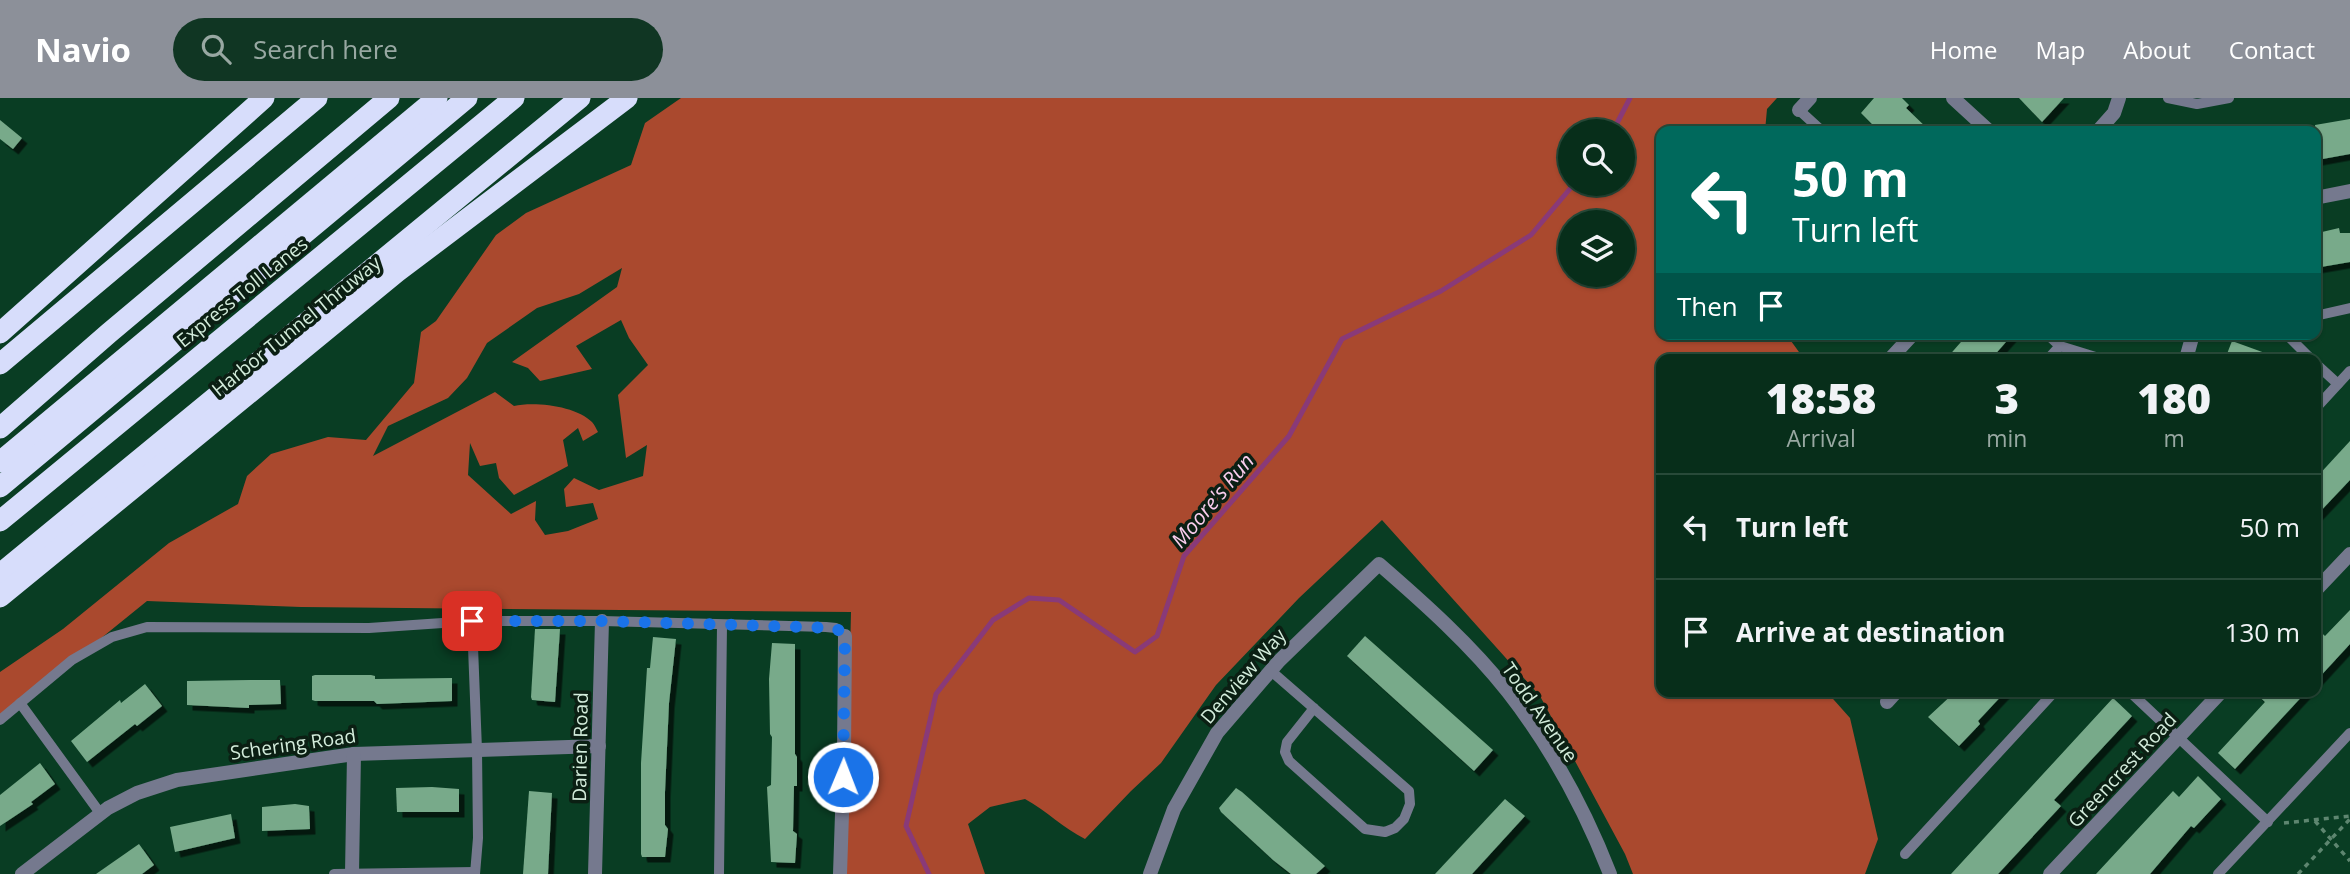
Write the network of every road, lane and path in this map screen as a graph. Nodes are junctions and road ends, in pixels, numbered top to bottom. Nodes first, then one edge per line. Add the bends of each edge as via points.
1 (264, 98) edge
2 (317, 98) edge
3 (389, 98) edge
4 (437, 98) edge
5 (467, 98) edge
6 (514, 98) edge
7 (580, 98) edge
8 (627, 98) edge
9 (1810, 98) edge
10 (1952, 98) edge
11 (2119, 98) edge
12 (2168, 98) edge
13 (2229, 98) edge
14 (1799, 110) joint
15 (1817, 126) edge
16 (1983, 126) edge
17 (2102, 126) edge
18 (2350, 191) edge
19 (2321, 197) edge
20 (2350, 308) edge
21 (2321, 315) edge
22 (0, 333) edge
23 (1907, 340) edge
24 (2054, 340) edge
25 (2292, 340) edge
26 (2060, 346) junction
27 (1895, 354) edge
28 (2053, 354) edge
29 (2086, 354) edge
30 (2306, 354) edge
31 (0, 364) edge
32 (2321, 368) edge
33 (2350, 371) edge
34 (2338, 384) junction
35 (2321, 402) edge
36 (0, 428) edge
37 (0, 462) edge
38 (0, 487) edge
39 (0, 521) edge
40 (2350, 554) edge
41 (1379, 564) joint
42 (0, 574) edge
43 (2321, 585) edge
44 (0, 597) edge
45 (472, 621) junction
46 (602, 621) junction
47 (722, 625) junction
48 (845, 636) joint
49 (1270, 670) junction
50 (2049, 697) edge
51 (2135, 697) edge
52 (2217, 697) edge
53 (20, 703) junction
54 (1314, 708) junction
55 (0, 720) edge
56 (2350, 733) edge
57 (2179, 738) junction
58 (598, 746) junction
59 (477, 750) junction
60 (354, 754) junction
61 (100, 813) junction
62 (2350, 818) edge
63 (2315, 821) junction
64 (2268, 822) junction
65 (2330, 839) junction
66 (1905, 854) dead end
67 (2350, 861) edge
68 (475, 873) edge
69 (22, 874) edge
70 (334, 874) edge
71 (352, 874) edge
72 (595, 874) edge
73 (719, 874) edge
74 (840, 874) edge
75 (1150, 874) edge
76 (1610, 874) edge
77 (2050, 874) edge
78 (2218, 874) edge
79 (2298, 874) edge

1 - 22 highway
2 - 31 highway
3 - 36 highway
4 - 37 highway, Express Toll Lanes
5 - 38 highway, Express Toll Lanes
6 - 39 highway, Express Toll Lanes
7 - 42 highway
8 - 44 highway, Harbor Tunnel Thruway via 397,272
9 - 14 street
10 - 16 street
11 - 17 street
12 - 13 lane via 2197,104
14 - 15 lane
18 - 19 street
20 - 21 lane
23 - 27 street
24 - 26 lane
25 - 30 lane
26 - 28 lane
26 - 29 lane
32 - 34 lane
33 - 34 lane
34 - 35 lane
40 - 43 street
41 - 49 street, Denview Way
41 - 76 street, Todd Avenue via 1508,692 1590,825
45 - 46 lane
45 - 53 lane via 369,628 147,627 112,637 72,660
45 - 59 lane
46 - 47 lane
46 - 58 street, Darien Road
47 - 48 lane via 826,626
47 - 73 lane
48 - 74 street
49 - 54 lane
49 - 75 street, Denview Way via 1217,733 1174,809
50 - 66 lane
51 - 57 lane
52 - 57 street, Greencrest Road
53 - 55 lane
53 - 61 lane
54 - 54 lane via 1409,792 1410,804 1395,828 1385,832 1365,829 1289,761 1287,742
56 - 64 lane
57 - 64 lane
57 - 77 street, Greencrest Road
58 - 59 street, Schering Road
58 - 72 street, Darien Road
59 - 60 street, Schering Road
59 - 68 lane
60 - 61 street, Schering Road via 177,780 137,793
60 - 71 street
61 - 69 street, Schering Road
62 - 63 path
62 - 65 path
63 - 64 path
63 - 65 path
64 - 78 lane
65 - 67 path
65 - 79 path
68 - 71 lane
70 - 71 lane

